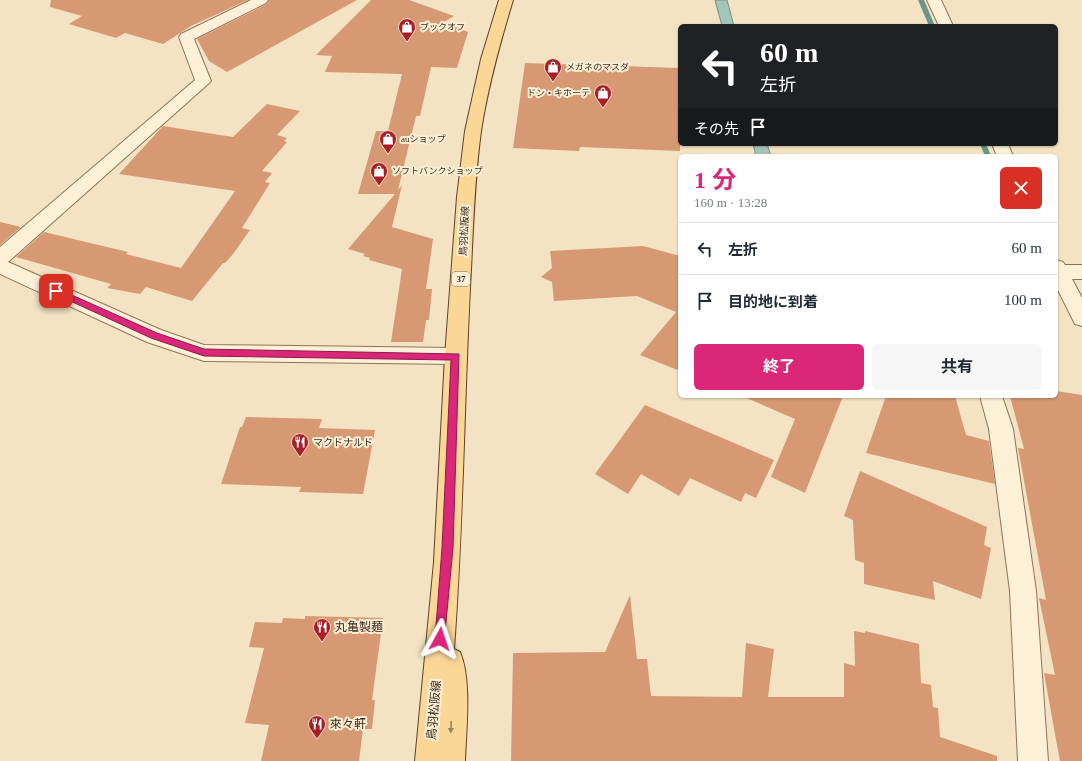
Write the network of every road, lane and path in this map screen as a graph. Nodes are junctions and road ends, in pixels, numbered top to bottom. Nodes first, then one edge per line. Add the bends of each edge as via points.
1 (506, 0) edge
2 (934, 0) edge
3 (228, 2) dead end
4 (254, 4) edge
5 (945, 24) edge
6 (0, 258) edge
7 (0, 266) edge
8 (1082, 272) edge
9 (1060, 274) edge
10 (1080, 314) edge
11 (456, 356) junction
12 (992, 398) edge
13 (447, 562) junction
14 (430, 761) edge
15 (450, 761) edge
16 (1032, 761) edge

1 - 11 main road, 鳥羽松阪線 / 37 via 488,59 473,131 466,197
2 - 5 street
3 - 4 street
4 - 6 street via 186,37 203,81
7 - 11 street via 154,336 204,353
8 - 9 street
9 - 10 street
11 - 13 main road, 鳥羽松阪線 / 37
12 - 16 street via 1001,429 1023,591
13 - 14 main road, 鳥羽松阪線 / 37
13 -> 15 main road, 鳥羽松阪線 / 37 via 452,701

